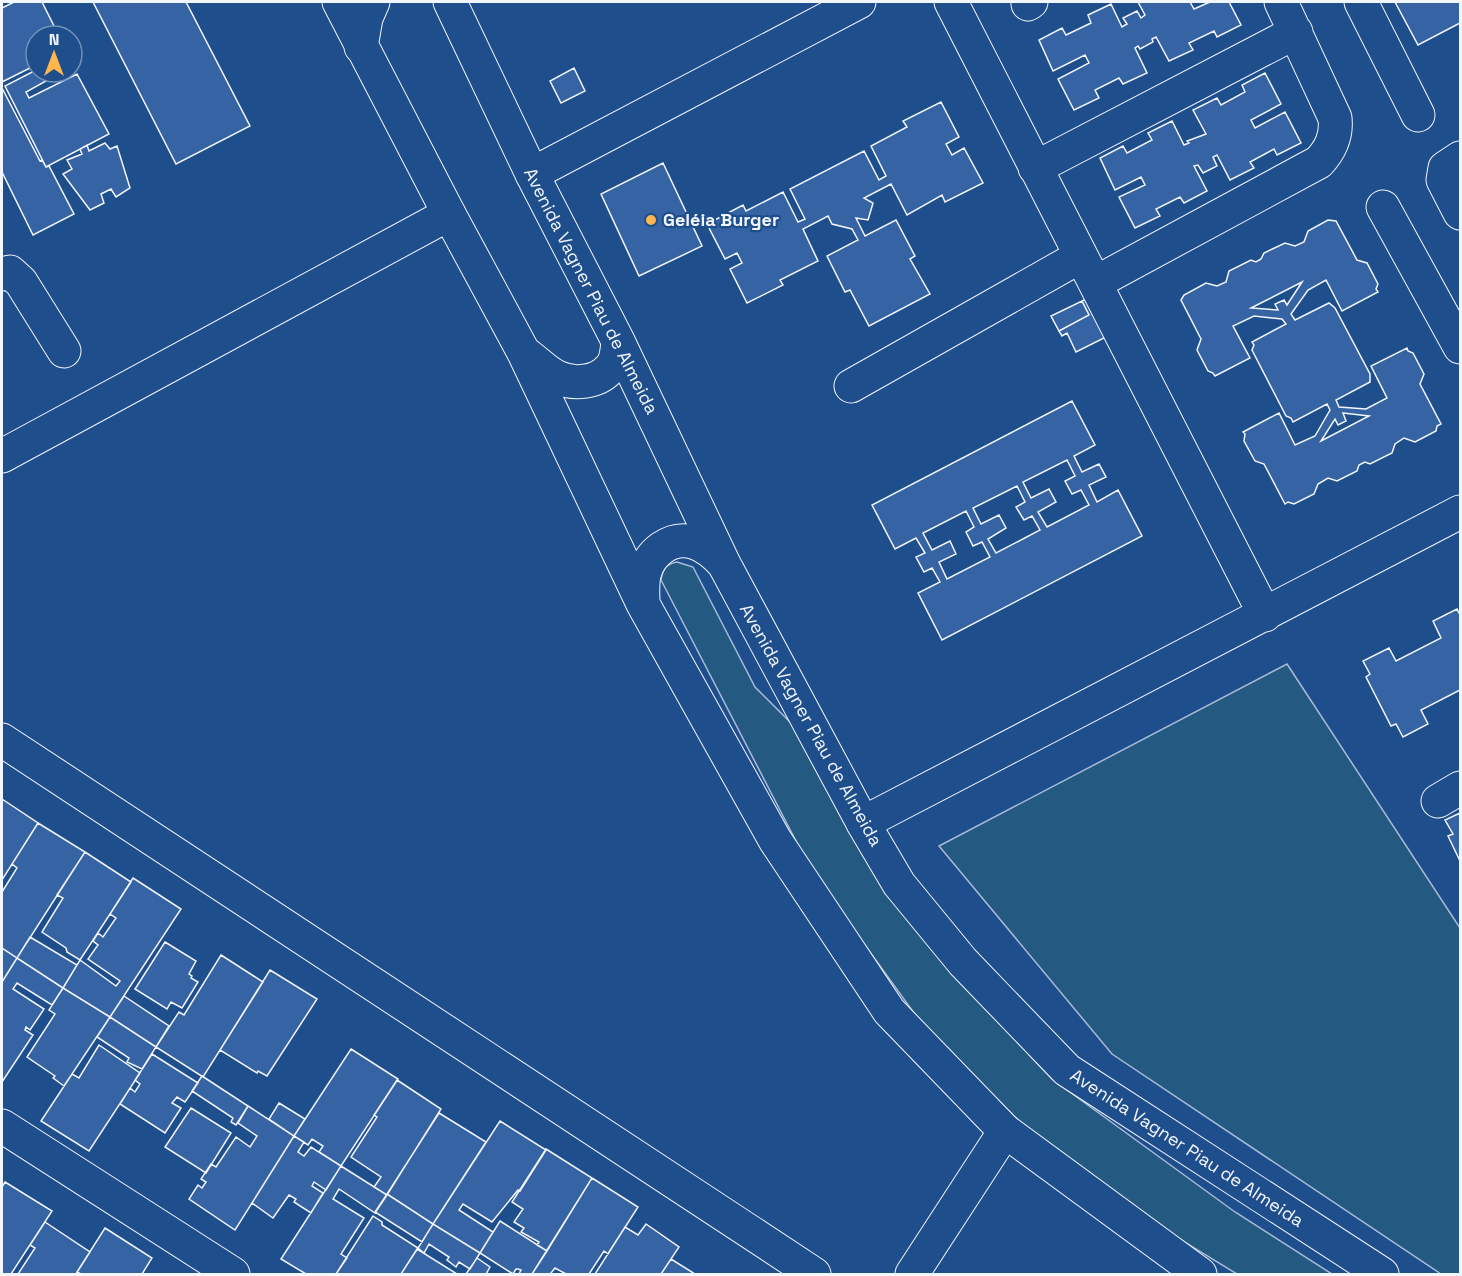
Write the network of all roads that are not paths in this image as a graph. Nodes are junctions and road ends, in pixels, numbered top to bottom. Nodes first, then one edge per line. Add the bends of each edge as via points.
1 (339, 2) edge
2 (373, 2) edge
3 (859, 2) edge
4 (951, 2) edge
5 (1281, 2) edge
6 (1361, 2) edge
7 (450, 5) edge
8 (1296, 32) junction
9 (361, 48) junction
10 (1418, 115) dead end
11 (1461, 158) edge
12 (1035, 168) junction
13 (532, 174) junction
14 (1383, 207) dead end
15 (1461, 213) edge
16 (449, 214) junction
17 (1088, 270) junction
18 (2, 274) edge
19 (618, 341) junction
20 (1461, 346) edge
21 (64, 351) dead end
22 (524, 353) junction
23 (851, 386) dead end
24 (15, 449) edge
25 (2, 472) edge
26 (1461, 512) edge
27 (724, 564) junction
28 (643, 604) junction
29 (1265, 615) junction
30 (2, 740) edge
31 (863, 823) junction
32 (2, 1126) edge
33 (1005, 1131) junction
34 (233, 1275) edge
35 (814, 1275) edge
36 (912, 1275) edge
37 (1200, 1275) edge
38 (1382, 1275) edge

1 - 9 street
2 - 9 street
3 - 13 street
4 - 12 street
5 - 8 street
6 - 10 street
7 - 13 street, Avenida Vagner Piau de Almeida
8 - 12 street
8 - 17 street via 1335,118 1329,151 1319,162
9 - 16 street
11 - 15 street via 1445,168 1443,180
12 - 17 street
13 - 19 street, Avenida Vagner Piau de Almeida
14 - 20 street
16 - 22 street
16 - 24 street
17 - 23 street
17 - 29 street
18 - 21 street via 10,272 21,282
19 - 22 street via 610,369 576,383 557,377
19 - 27 street, Avenida Vagner Piau de Almeida
22 - 28 street
24 - 25 street
26 - 29 street
27 - 28 street via 713,552 693,542 671,542 653,554 644,575
27 - 31 street, Avenida Vagner Piau de Almeida
28 - 33 street via 775,840 889,1011
29 - 31 street
30 - 35 street
31 - 38 street, Avenida Vagner Piau de Almeida via 899,884 956,954 1066,1070
32 - 34 street
33 - 36 street
33 - 37 street

